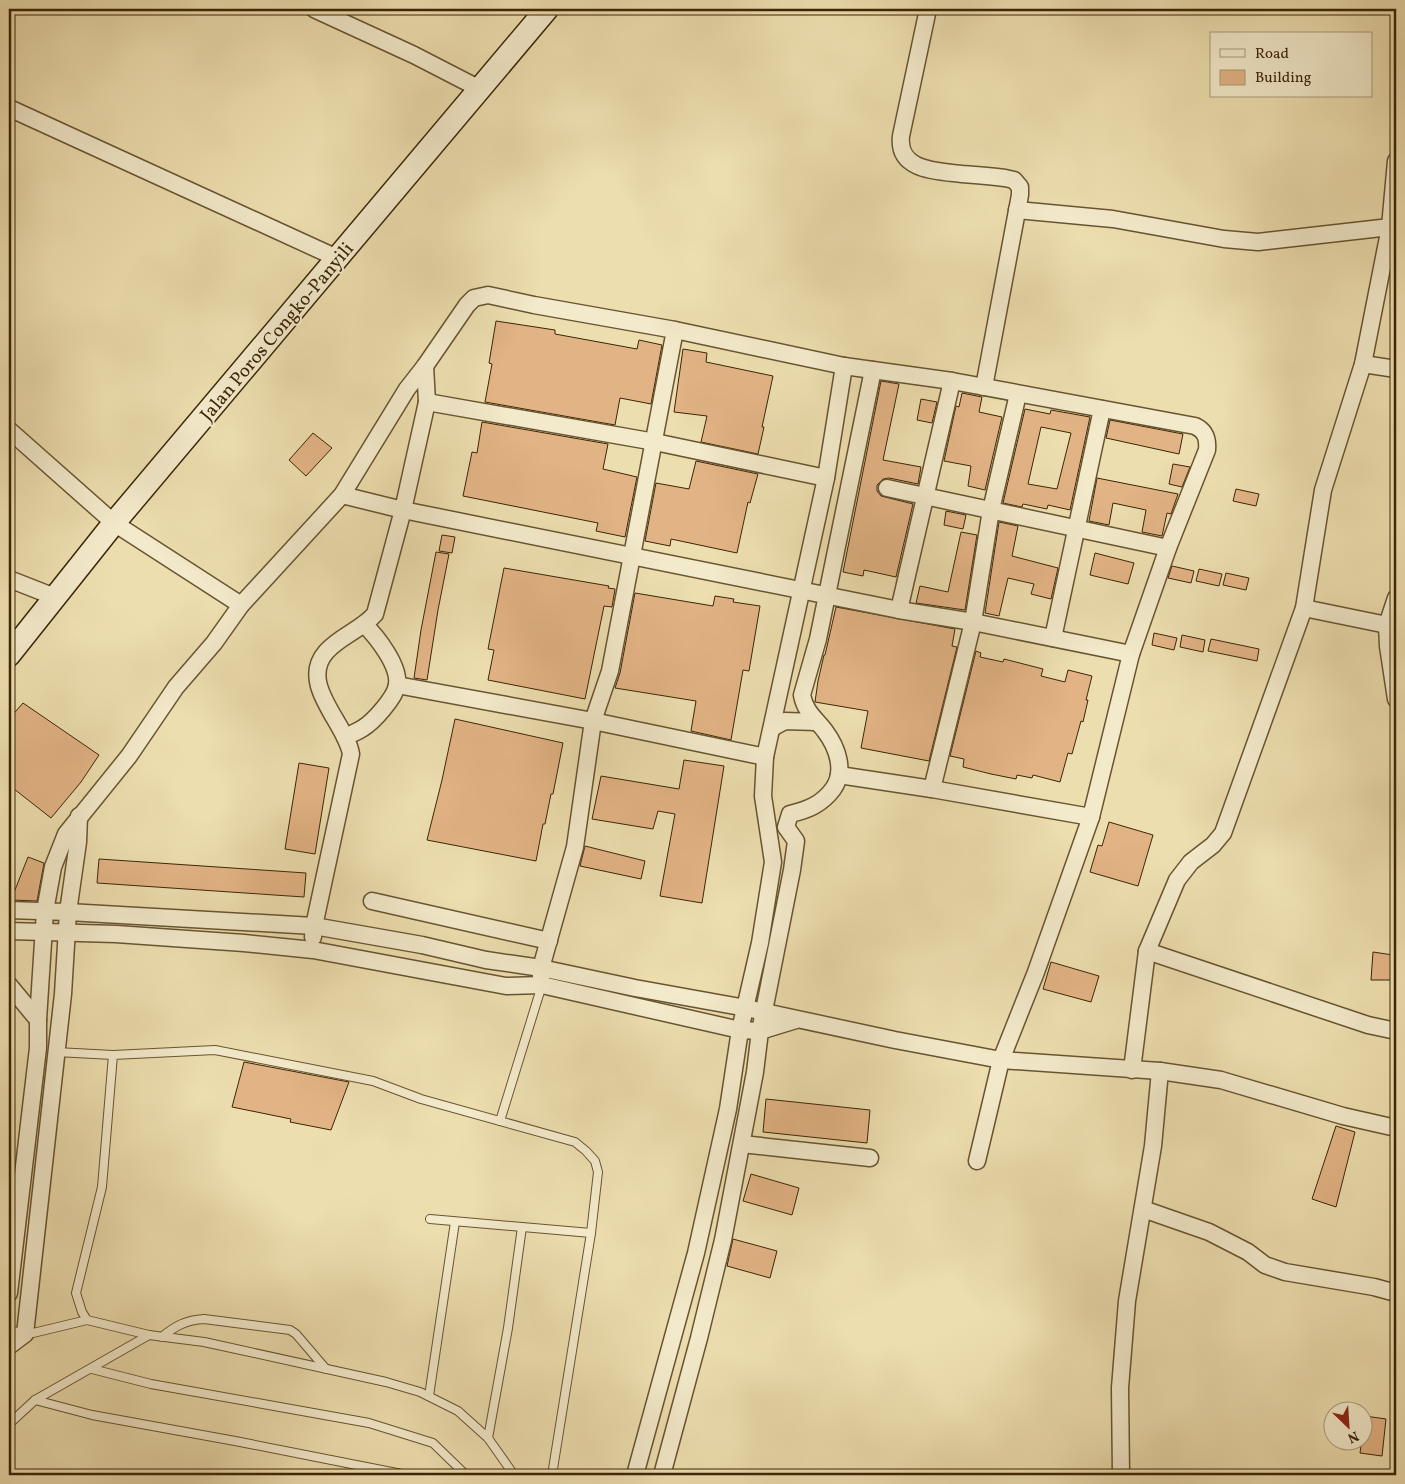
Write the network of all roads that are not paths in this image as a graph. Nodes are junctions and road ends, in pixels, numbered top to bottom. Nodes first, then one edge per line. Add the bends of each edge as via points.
1 (314, 9) edge
2 (547, 9) edge
3 (928, 9) edge
4 (480, 89) junction
5 (9, 108) edge
6 (1396, 161) edge
7 (1017, 210) junction
8 (1390, 227) junction
9 (337, 258) junction
10 (675, 330) junction
11 (1363, 364) junction
12 (426, 366) junction
13 (844, 366) junction
14 (1396, 369) edge
15 (873, 370) junction
16 (952, 380) junction
17 (984, 387) junction
18 (1018, 394) junction
19 (427, 402) junction
20 (1102, 409) junction
21 (9, 430) edge
22 (655, 442) junction
23 (826, 478) junction
24 (887, 488) dead end
25 (342, 495) junction
26 (926, 496) junction
27 (403, 510) junction
28 (991, 510) junction
29 (114, 523) junction
30 (1076, 528) junction
31 (1168, 548) junction
32 (632, 556) junction
33 (9, 579) edge
34 (802, 590) junction
35 (827, 594) junction
36 (55, 597) junction
37 (1396, 598) edge
38 (241, 605) junction
39 (1304, 608) junction
40 (899, 610) junction
41 (973, 622) junction
42 (364, 624) junction
43 (1387, 626) junction
44 (1053, 638) junction
45 (1131, 654) junction
46 (9, 655) edge
47 (397, 686) junction
48 (1396, 699) edge
49 (593, 721) junction
50 (816, 722) junction
51 (772, 728) junction
52 (345, 737) junction
53 (766, 757) junction
54 (839, 775) junction
55 (932, 789) junction
56 (763, 796) junction
57 (790, 814) junction
58 (79, 816) junction
59 (1091, 817) junction
60 (372, 901) dead end
61 (9, 910) edge
62 (44, 911) junction
63 (68, 912) junction
64 (314, 926) junction
65 (9, 931) edge
66 (43, 932) junction
67 (68, 932) junction
68 (549, 941) junction
69 (313, 950) junction
70 (1147, 951) junction
71 (541, 968) junction
72 (9, 985) edge
73 (542, 985) junction
74 (746, 1008) junction
75 (763, 1012) junction
76 (38, 1020) junction
77 (798, 1020) junction
78 (740, 1030) junction
79 (1396, 1031) edge
80 (760, 1032) junction
81 (38, 1048) junction
82 (56, 1052) junction
83 (113, 1054) junction
84 (1002, 1060) junction
85 (1132, 1070) junction
86 (1160, 1072) junction
87 (500, 1121) junction
88 (1396, 1128) edge
89 (742, 1144) junction
90 (870, 1158) dead end
91 (977, 1161) dead end
92 (1143, 1209) junction
93 (430, 1219) dead end
94 (455, 1222) junction
95 (522, 1228) junction
96 (591, 1233) junction
97 (9, 1292) edge
98 (1396, 1293) edge
99 (88, 1320) junction
100 (9, 1330) edge
101 (25, 1334) junction
102 (150, 1335) junction
103 (162, 1337) junction
104 (9, 1346) edge
105 (669, 1354) junction
106 (693, 1360) junction
107 (92, 1369) junction
108 (326, 1369) junction
109 (429, 1396) junction
110 (35, 1400) junction
111 (9, 1424) edge
112 (488, 1438) junction
113 (407, 1475) edge
114 (466, 1475) edge
115 (514, 1475) edge
116 (552, 1475) edge
117 (635, 1475) edge
118 (662, 1475) edge
119 (1122, 1475) edge

1 - 4 street
2 - 4 main road, Jalan Poros Congko-Panyili
3 - 7 street via 901,136 903,151 912,163 930,171 1014,180 1020,187
4 - 9 main road, Jalan Poros Congko-Panyili
5 - 9 street
6 - 8 street
7 - 8 street via 1113,219 1258,242
7 - 17 street
8 - 11 street
9 - 29 main road, Jalan Poros Congko-Panyili
10 - 12 street via 488,295 474,298 467,305
10 - 13 street
10 - 22 street
11 - 14 street
11 - 39 street via 1323,490
12 - 19 street
12 - 25 street via 407,389
13 - 15 street
13 - 23 street
15 - 16 street
15 - 35 street
16 - 17 street
16 - 26 street
17 - 18 street
18 - 20 street
18 - 28 street
19 - 22 street
19 - 27 street
20 - 30 street
20 - 31 street via 1195,426 1208,440 1207,450
21 - 29 street
22 - 23 street
22 - 32 street
23 - 34 street
24 - 26 street
25 - 27 street
25 - 38 street
26 - 28 street
26 - 40 street
27 - 32 street
27 - 42 street via 375,614
28 - 30 street
28 - 41 street
29 - 36 main road, Jalan Poros Congko-Panyili
29 - 38 street
30 - 31 street
30 - 44 street
31 - 45 street
32 - 34 street
32 - 49 street via 610,671
33 - 36 street
34 - 35 street
34 - 51 street
35 - 40 street
35 - 50 street via 802,695
36 - 46 main road, Jalan Poros Congko-Panyili
37 - 43 street
38 - 58 street via 176,687 129,756
39 - 43 street
39 - 70 street via 1223,833 1191,862 1177,880
40 - 41 street
41 - 44 street
41 - 55 street
42 - 47 street via 393,664
42 - 52 street via 326,652 318,673 322,697
43 - 48 street
44 - 45 street
45 - 59 street
47 - 49 street
47 - 52 street via 368,724
49 - 53 street
49 - 68 street via 575,847
50 - 51 street via 785,721
50 - 54 street via 835,750
51 - 53 street
52 - 64 street via 350,746 350,762
53 - 56 street
54 - 55 street
54 - 57 street via 835,787 820,803 806,811
55 - 59 street
56 - 57 street
56 - 74 street via 773,862
57 - 75 street via 786,827 796,841
58 - 62 street via 66,834
58 - 63 street
59 - 84 street
60 - 68 street
61 - 62 street
62 - 63 street
62 - 66 street
63 - 64 street
63 - 67 street
64 - 69 street
64 - 71 street
65 - 66 street
66 - 67 street
66 - 76 street
67 - 69 street
67 - 82 street
68 - 71 street
69 - 73 street via 506,986
70 - 79 street via 1368,1025
70 - 85 street
71 - 73 street
71 - 74 street
72 - 76 street
73 - 78 street
73 - 87 lane
74 - 75 street
74 - 78 street
75 - 77 street
75 - 80 street
76 - 81 street
77 - 80 street
77 - 84 street
78 - 80 street
78 - 105 street via 728,1109
80 - 89 street
81 - 82 street
81 - 97 street
82 - 83 lane
82 - 101 street
83 - 87 lane via 215,1050 372,1081 421,1099
83 - 99 lane via 102,1187 76,1293
84 - 85 street
84 - 91 street
85 - 86 street
86 - 88 street via 1221,1080
86 - 92 street
87 - 96 lane via 575,1142 595,1161 598,1172
89 - 90 street
89 - 106 street via 723,1240
92 - 98 street via 1209,1232 1266,1265 1285,1272
92 - 119 street via 1127,1301 1120,1388
93 - 94 lane
94 - 95 lane
94 - 109 lane
95 - 96 lane
95 - 112 lane
96 - 116 lane
99 - 101 lane
99 - 102 lane
100 - 101 lane
101 - 104 street
102 - 103 lane
102 - 107 lane
103 - 108 lane via 204,1342
103 - 108 lane via 176,1326 195,1320 290,1330
105 - 106 street
105 - 117 street
106 - 118 street
107 - 110 lane
107 - 114 lane via 151,1384 370,1423 433,1442
108 - 109 lane via 386,1382
109 - 112 lane via 458,1411
110 - 111 lane
110 - 113 lane via 92,1415
112 - 115 lane

